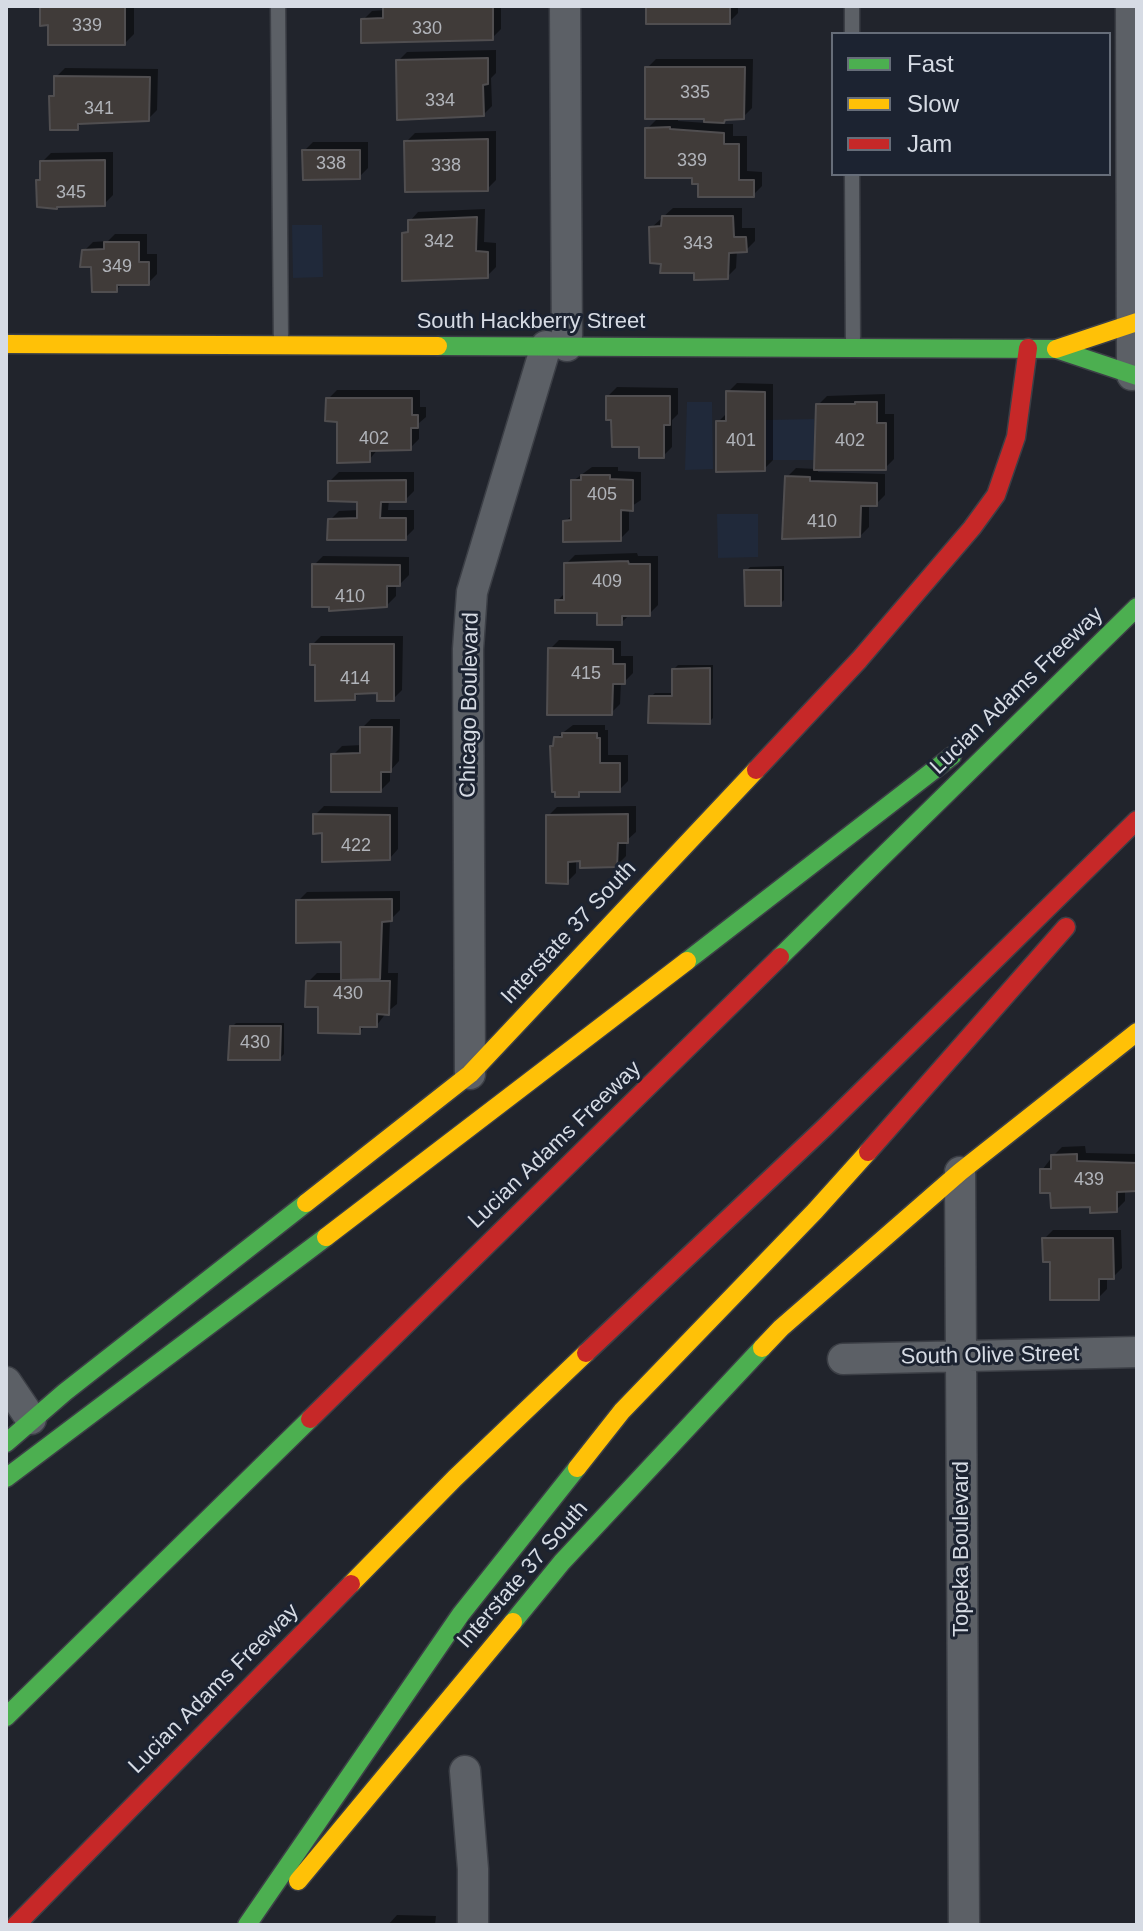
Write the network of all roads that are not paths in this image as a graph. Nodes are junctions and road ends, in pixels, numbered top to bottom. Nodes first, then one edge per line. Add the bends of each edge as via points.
1 (278, 6) edge
2 (565, 6) edge
3 (852, 6) edge
4 (1131, 6) edge
5 (852, 32) edge
6 (852, 176) edge
7 (1135, 322) edge
8 (6, 344) edge
9 (281, 344) junction
10 (556, 346) junction
11 (853, 348) junction
12 (1028, 348) junction
13 (1056, 349) junction
14 (1135, 376) edge
15 (1137, 607) edge
16 (1115, 629) junction
17 (990, 726) dead end
18 (966, 745) dead end
19 (1137, 820) edge
20 (1075, 918) dead end
21 (1137, 1032) edge
22 (470, 1074) junction
23 (960, 1172) junction
24 (1137, 1352) edge
25 (962, 1356) junction
26 (843, 1359) dead end
27 (6, 1382) edge
28 (31, 1419) junction
29 (6, 1443) edge
30 (6, 1478) edge
31 (6, 1717) edge
32 (465, 1771) dead end
33 (16, 1925) edge
34 (247, 1925) edge
35 (261, 1925) edge
36 (473, 1925) edge
37 (964, 1925) edge

1 - 9 lane
2 - 10 street, Chicago Boulevard
3 - 5 lane
4 - 7 street
6 - 11 lane
7 - 13 main road, South Hackberry Street
7 - 14 street
8 - 9 main road, South Hackberry Street
9 - 10 main road, South Hackberry Street
10 - 11 main road, South Hackberry Street
10 - 22 street, Chicago Boulevard via 472,592
11 - 12 main road, South Hackberry Street
12 - 13 main road, South Hackberry Street
12 - 22 main road, Interstate 37 South via 1016,437 996,495 972,528 859,660
13 - 14 main road, South Hackberry Street
15 - 16 main road, Lucian Adams Freeway
16 - 17 main road
16 - 31 main road, Lucian Adams Freeway
18 - 30 main road
19 - 33 main road, Lucian Adams Freeway via 455,1478
20 - 34 main road via 815,1211 622,1411 461,1614
21 - 23 main road, Interstate 37 South
22 - 28 main road, Interstate 37 South
23 - 25 street, Topeka Boulevard
23 - 35 main road, Interstate 37 South via 781,1328 562,1562
24 - 25 street, South Olive Street
25 - 26 street, South Olive Street
25 - 37 street, Topeka Boulevard
27 - 28 street
28 - 29 main road, Interstate 37 South
32 - 36 street

